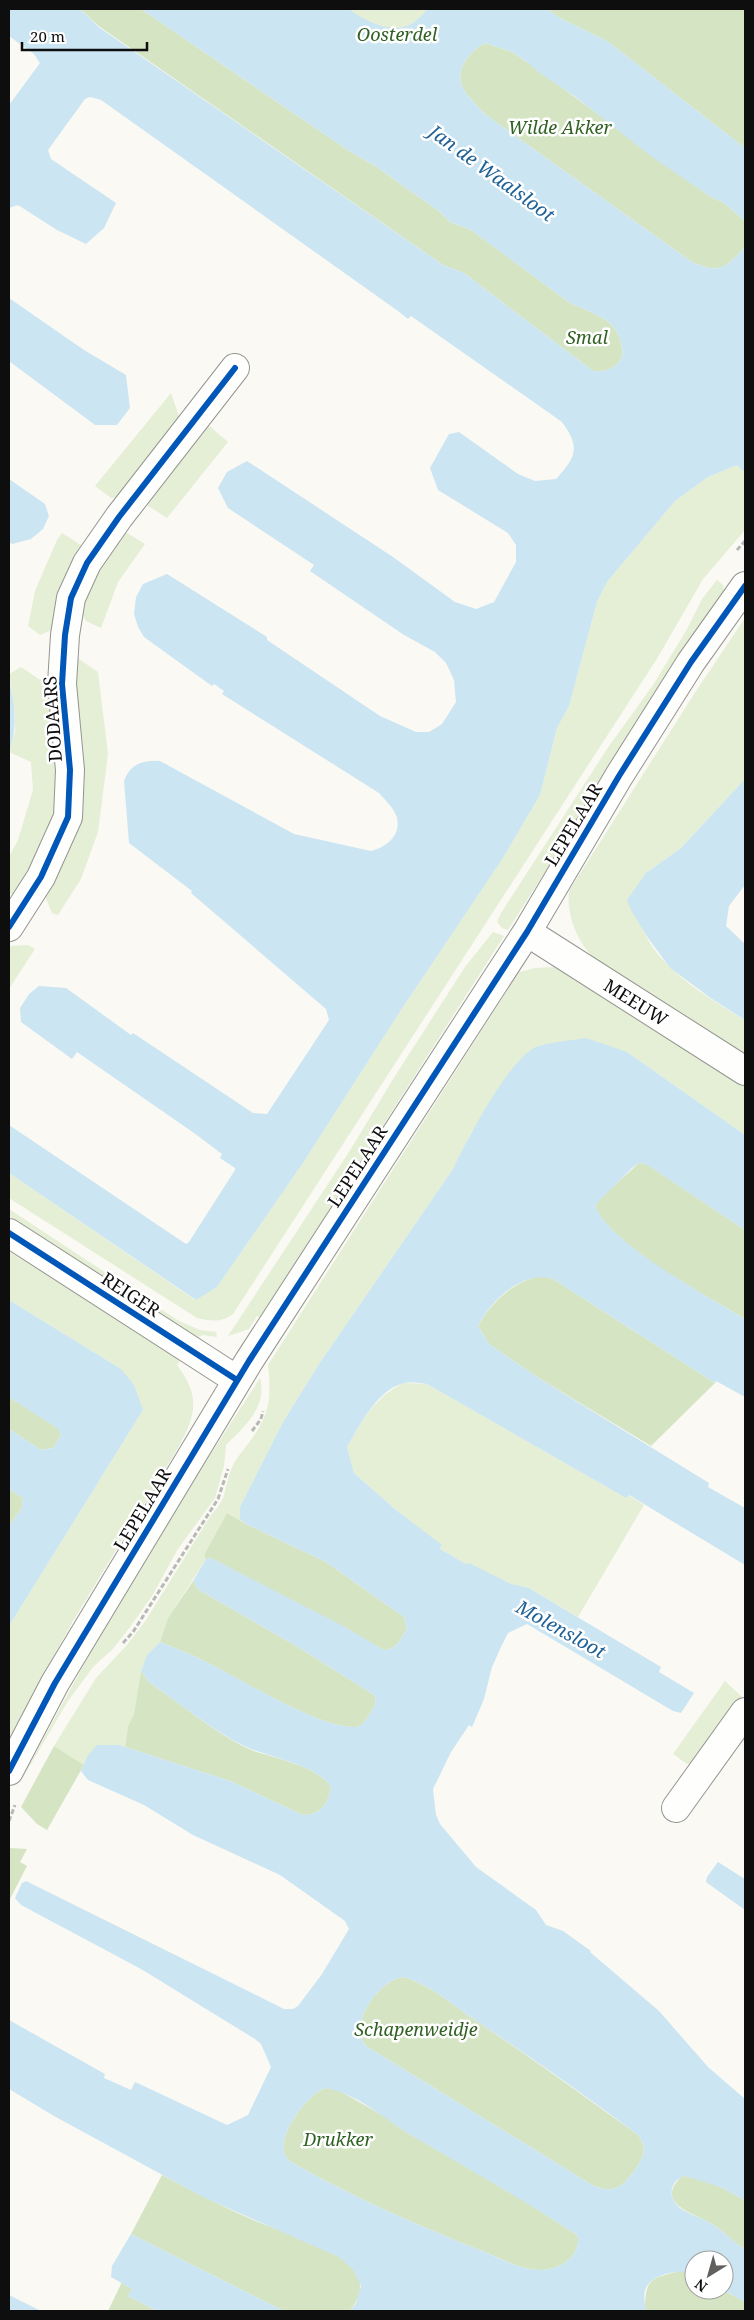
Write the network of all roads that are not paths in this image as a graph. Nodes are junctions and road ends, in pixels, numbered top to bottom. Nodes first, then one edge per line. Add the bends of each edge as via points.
1 (235, 368) dead end
2 (745, 586) edge
3 (9, 927) edge
4 (526, 932) junction
5 (745, 1071) edge
6 (9, 1234) edge
7 (237, 1380) junction
8 (745, 1712) edge
9 (9, 1771) edge
10 (676, 1808) dead end

1 - 3 street, DODAARS via 119,517 87,563 71,598 64,635 62,684 70,770 68,817 41,877
2 - 4 street, LEPELAAR via 691,662
4 - 5 street, MEEUW
4 - 7 street, LEPELAAR
6 - 7 street, REIGER
7 - 9 street, LEPELAAR via 54,1683
8 - 10 street

